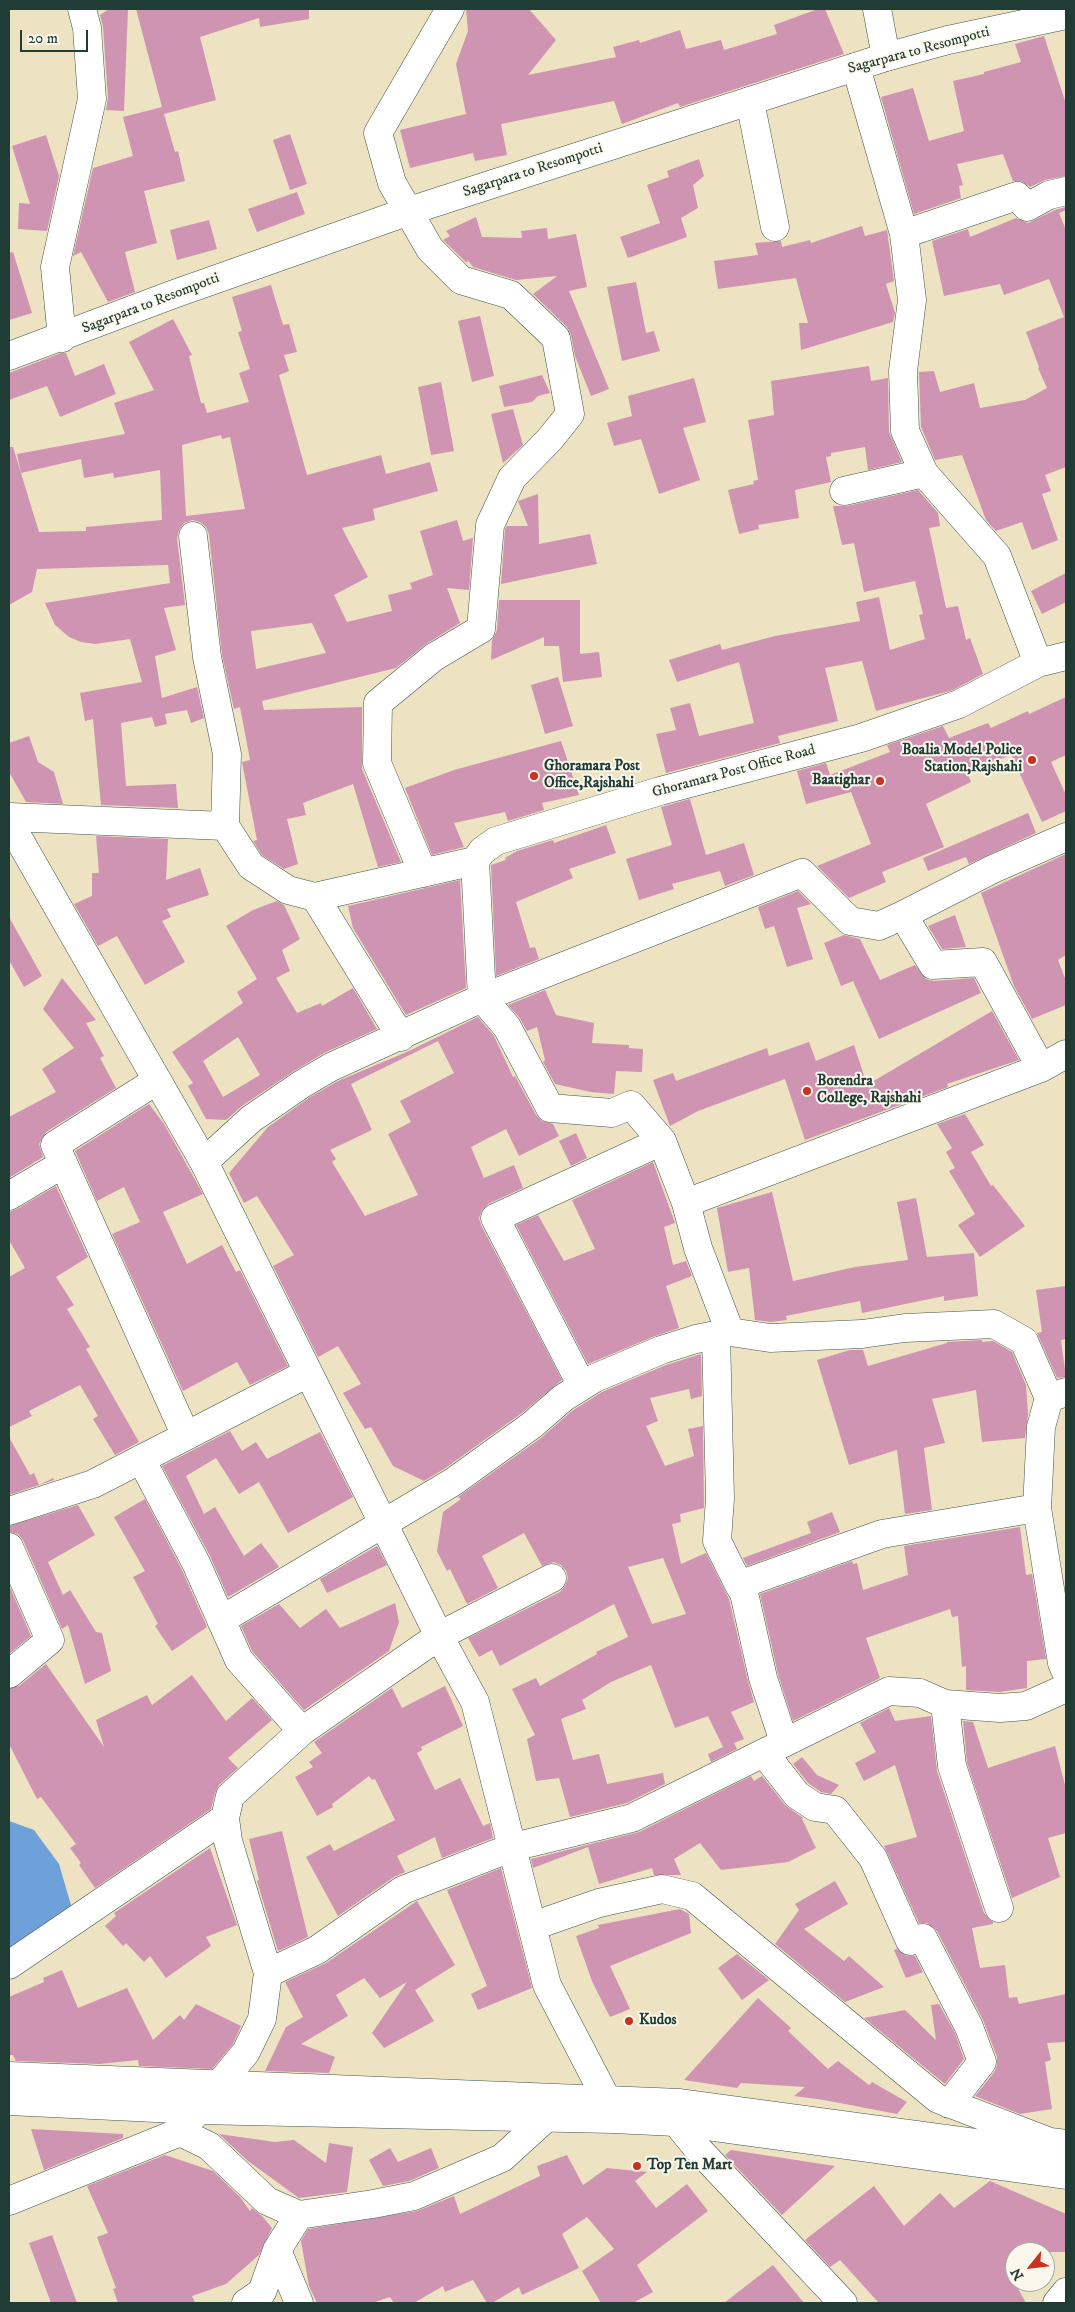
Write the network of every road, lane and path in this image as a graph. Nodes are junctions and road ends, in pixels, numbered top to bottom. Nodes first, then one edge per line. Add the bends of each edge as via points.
1 (82, 9) edge
2 (450, 9) edge
3 (876, 9) edge
4 (1066, 15) edge
5 (886, 57) junction
6 (856, 67) junction
7 (750, 102) junction
8 (1066, 191) edge
9 (409, 211) junction
10 (775, 227) dead end
11 (904, 234) junction
12 (62, 338) junction
13 (9, 356) edge
14 (924, 473) junction
15 (844, 491) dead end
16 (193, 536) dead end
17 (1066, 656) edge
18 (1038, 663) junction
19 (9, 816) edge
20 (9, 822) edge
21 (225, 826) junction
22 (1066, 837) edge
23 (475, 861) junction
24 (423, 873) junction
25 (315, 897) junction
26 (903, 914) junction
27 (482, 998) junction
28 (401, 1037) junction
29 (1066, 1054) edge
30 (1041, 1068) junction
31 (156, 1081) junction
32 (662, 1141) junction
33 (204, 1162) junction
34 (63, 1164) junction
35 (9, 1196) edge
36 (686, 1203) junction
37 (723, 1334) junction
38 (308, 1373) junction
39 (582, 1386) junction
40 (1057, 1395) edge
41 (186, 1436) junction
42 (141, 1459) junction
43 (1037, 1508) junction
44 (9, 1511) edge
45 (383, 1523) junction
46 (9, 1547) edge
47 (552, 1578) dead end
48 (739, 1584) junction
49 (221, 1620) junction
50 (439, 1636) junction
51 (1066, 1672) edge
52 (9, 1674) edge
53 (1066, 1688) edge
54 (945, 1704) junction
55 (302, 1731) junction
56 (774, 1748) junction
57 (225, 1818) junction
58 (512, 1847) junction
59 (999, 1908) dead end
60 (532, 1926) junction
61 (9, 1965) edge
62 (268, 1972) junction
63 (9, 2076) edge
64 (218, 2086) junction
65 (9, 2101) edge
66 (949, 2104) junction
67 (547, 2108) junction
68 (610, 2109) junction
69 (198, 2110) junction
70 (672, 2112) junction
71 (180, 2132) junction
72 (1066, 2144) edge
73 (1066, 2155) edge
74 (1066, 2175) edge
75 (9, 2201) edge
76 (299, 2215) junction
77 (278, 2250) junction
78 (1066, 2292) edge
79 (246, 2303) edge
80 (299, 2303) edge
81 (843, 2303) edge
82 (1057, 2303) edge

1 - 12 street via 87,28 92,99 55,267
2 - 9 street via 378,133 392,183
3 - 5 street
4 - 5 street, Sagarpara to Resompotti
5 - 6 street, Sagarpara to Resompotti
6 - 7 street, Sagarpara to Resompotti
6 - 11 street
7 - 9 street, Sagarpara to Resompotti
7 - 10 street
8 - 11 street via 1049,195 1027,207 1017,196
9 - 12 street, Sagarpara to Resompotti via 174,294
9 - 24 street via 430,249 462,280 511,296 556,338 570,414 512,478 490,525 481,629 434,657 378,703 377,763
11 - 14 street via 912,300 903,371 905,431
12 - 13 street, Sagarpara to Resompotti
14 - 15 street
14 - 18 street via 997,556
16 - 21 street via 207,657 227,754
17 - 18 street, Ghoramara Post Office Road
18 - 23 street, Ghoramara Post Office Road via 959,704 861,738 660,791 496,841
19 - 21 street
20 - 31 street
21 - 25 street via 251,866 288,890
22 - 26 street
23 - 24 street
23 - 27 street
24 - 25 street
25 - 28 street
26 - 27 street via 879,926 850,921 802,873
26 - 30 street via 933,965 983,962
27 - 28 street
27 - 32 street via 508,1027 550,1108 612,1113 631,1105
28 - 33 street via 331,1067 302,1084 251,1119
29 - 30 street
30 - 36 street
31 - 33 street
31 - 34 street via 55,1144
32 - 36 street
32 - 39 street via 495,1218
33 - 38 street
34 - 35 street
34 - 41 street
36 - 37 street
37 - 39 street via 661,1350
37 - 40 street via 770,1338 994,1324 1024,1340
37 - 48 street via 717,1541
38 - 41 street
38 - 45 street
39 - 45 street via 453,1482
40 - 43 street via 1041,1426
41 - 42 street
42 - 44 street via 93,1484
42 - 49 street via 196,1563
43 - 48 street via 882,1534
43 - 51 street
45 - 49 street
45 - 50 street
46 - 52 street via 50,1640
47 - 50 street
48 - 56 street via 744,1593 763,1678
49 - 55 street via 239,1660
50 - 55 street
50 - 58 street via 476,1702
53 - 54 street via 1026,1706 1000,1708
54 - 56 street via 920,1693 888,1691
54 - 59 street via 952,1766
55 - 57 street via 230,1796
56 - 58 street via 632,1818
56 - 66 street via 797,1795 815,1807 835,1810 873,1858 910,1941 923,1938 969,2027 982,2062
57 - 61 street
57 - 62 street via 228,1841
58 - 60 street
58 - 62 street via 403,1890 318,1950
60 - 66 street via 599,1903 662,1889 692,1896 938,2099
60 - 68 street via 547,1985
62 - 64 street via 262,2018 246,2052
63 - 64 street
64 - 67 street
64 - 69 street
65 - 69 street
66 - 72 street via 1050,2142
67 - 68 street
67 - 69 street
67 - 76 street via 502,2158 414,2196
68 - 70 street
69 - 71 street
70 - 73 street
70 - 74 street
70 - 81 street via 698,2148
71 - 75 street
71 - 76 street via 209,2146 267,2201
76 - 77 street
77 - 79 street via 262,2292
77 - 80 street
78 - 82 street

